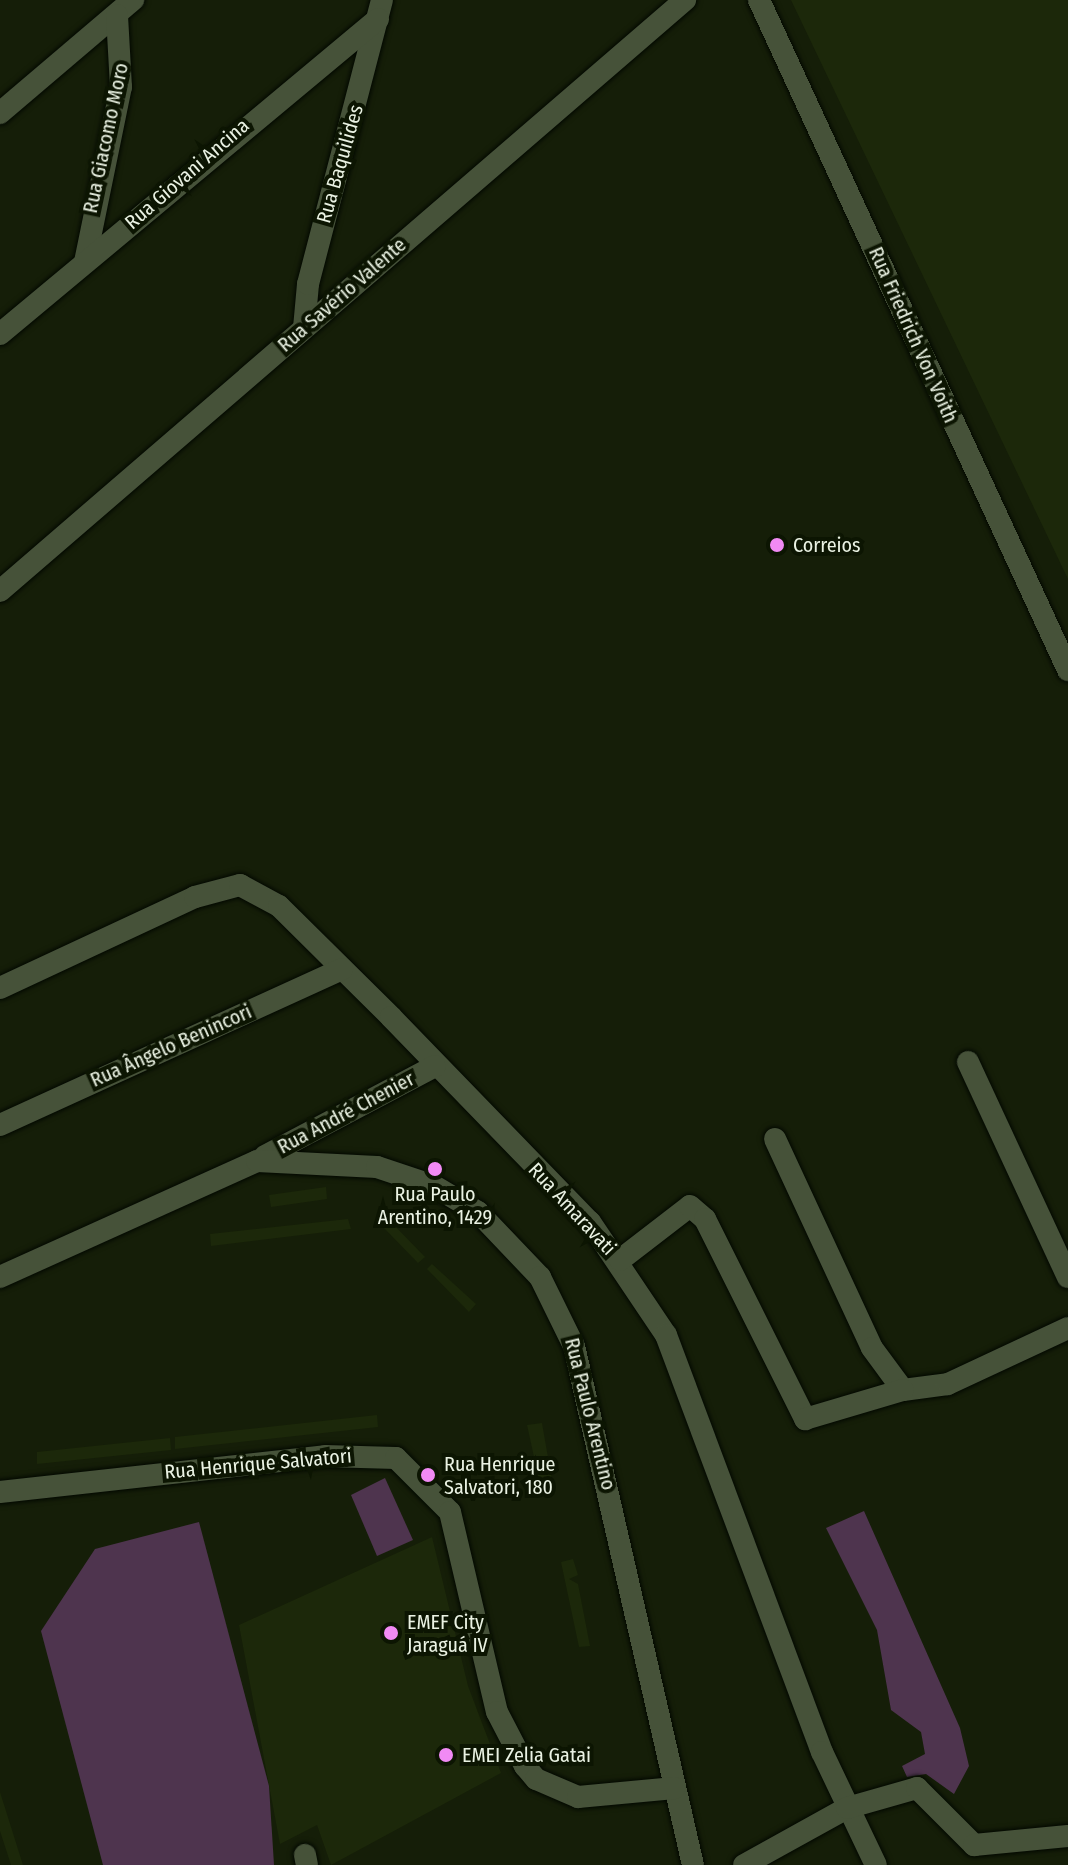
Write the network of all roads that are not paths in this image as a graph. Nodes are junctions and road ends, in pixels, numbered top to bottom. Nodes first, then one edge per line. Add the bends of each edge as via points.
1 (685, 0) edge
2 (759, 0) edge
3 (125, 8) edge
4 (380, 10) edge
5 (0, 113) edge
6 (85, 262) junction
7 (304, 328) junction
8 (0, 334) edge
9 (0, 591) edge
10 (1068, 670) edge
11 (342, 969) junction
12 (0, 988) edge
13 (968, 1062) dead end
14 (435, 1066) junction
15 (0, 1125) edge
16 (775, 1139) dead end
17 (257, 1161) junction
18 (620, 1260) junction
19 (0, 1277) edge
20 (1068, 1277) edge
21 (1068, 1328) edge
22 (908, 1392) junction
23 (0, 1492) edge
24 (675, 1788) junction
25 (847, 1808) junction
26 (1067, 1844) edge
27 (693, 1865) edge
28 (744, 1865) edge
29 (876, 1865) edge

1 - 7 street, Rua Savério Valente
2 - 10 street, Rua Friedrich Von Voith
3 - 5 street
3 - 6 street, Rua Giacomo Moro via 121,87
4 - 6 street, Rua Giovani Ancina
4 - 7 street, Rua Baquilides via 308,284
6 - 8 street, Rua Giovani Ancina
7 - 9 street, Rua Savério Valente
11 - 12 street, Rua Amaravati via 268,898 225,885
11 - 14 street, Rua Amaravati
11 - 15 street, Rua Ângelo Benincori
13 - 20 street
14 - 17 street, Rua André Chenier
14 - 18 street, Rua Amaravati
16 - 22 street via 872,1348
17 - 19 street, Rua Paulo Arentino
17 - 24 street, Rua Paulo Arentino via 342,1160 434,1186 499,1230 540,1277 564,1318 593,1417
18 - 22 street via 690,1206 705,1219 805,1419
18 - 25 street, Rua Amaravati via 686,1378
21 - 22 street
23 - 24 street, Rua Henrique Salvatori via 325,1456 396,1458 450,1512 497,1712 525,1766 536,1779 578,1797
24 - 27 street, Rua Paulo Arentino
25 - 26 street via 917,1788 974,1845
25 - 28 street
25 - 29 street, Rua Amaravati

